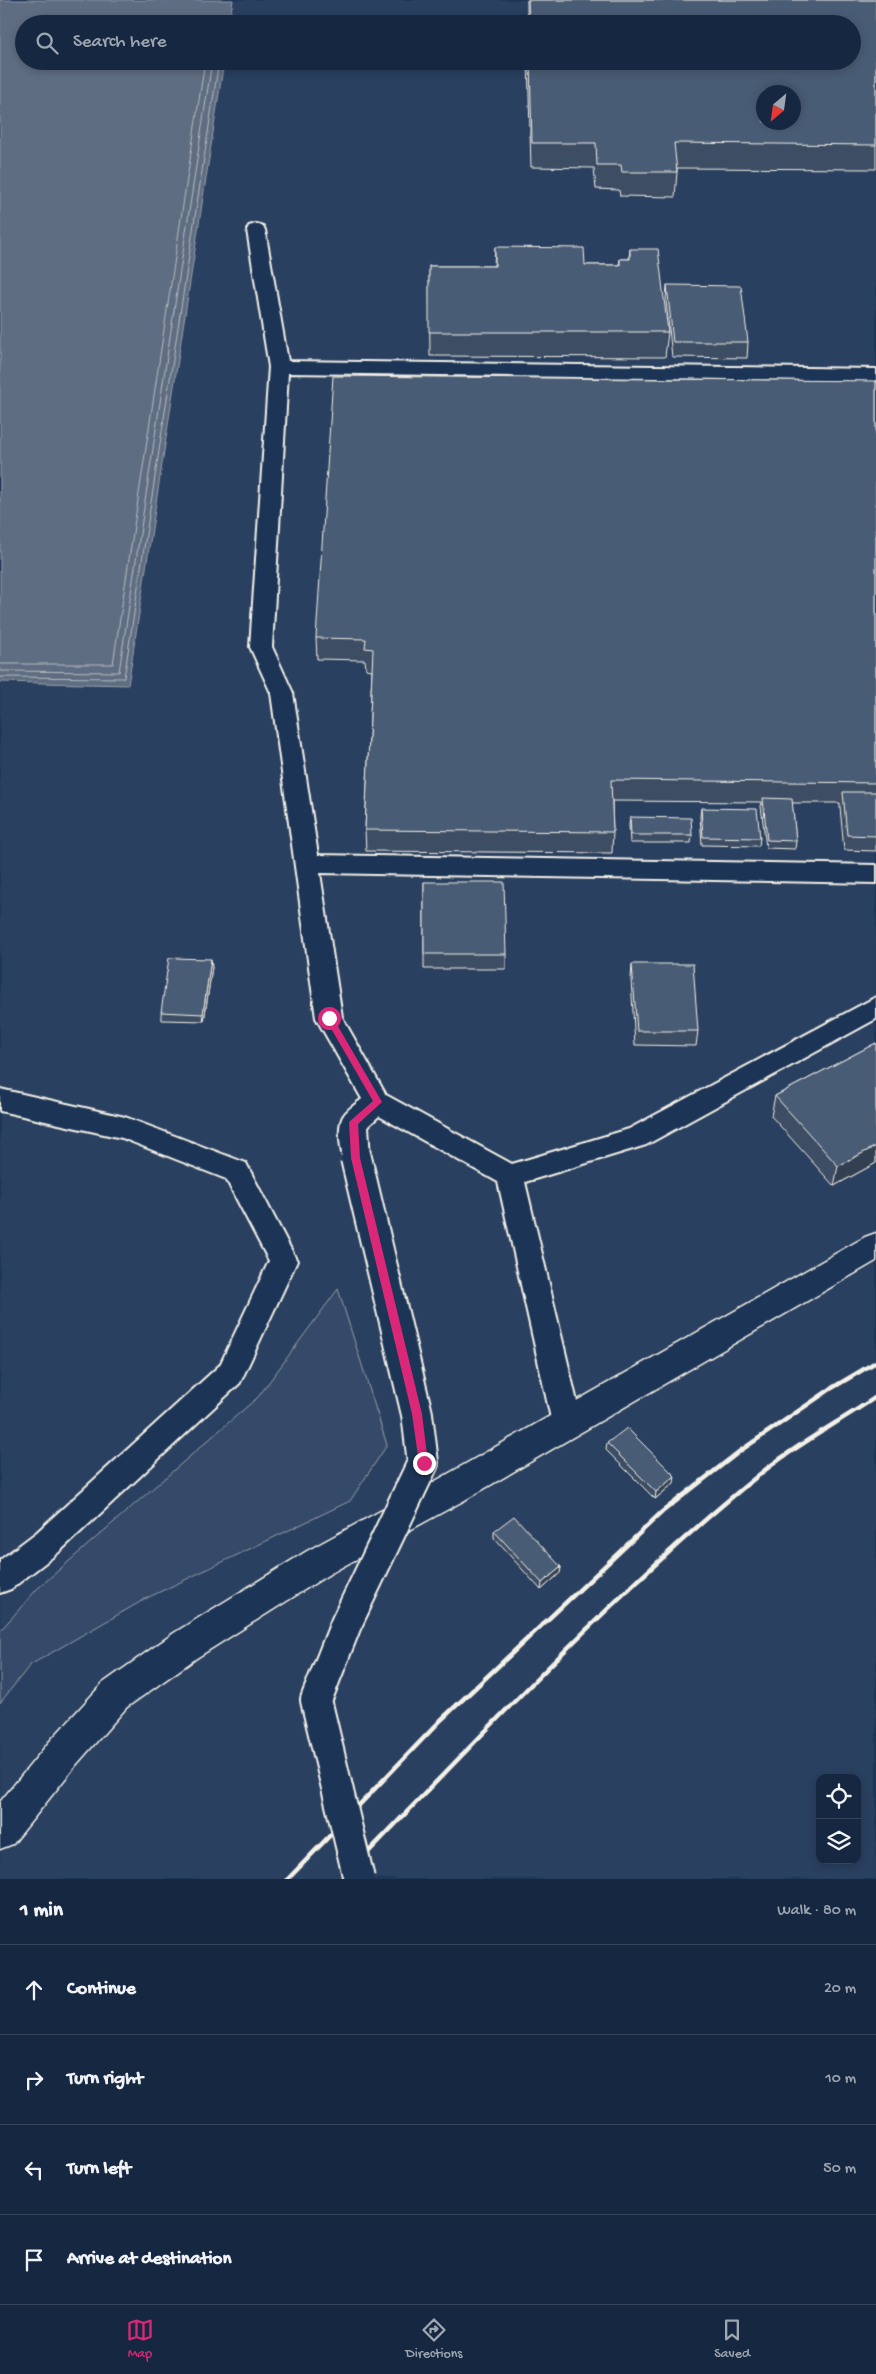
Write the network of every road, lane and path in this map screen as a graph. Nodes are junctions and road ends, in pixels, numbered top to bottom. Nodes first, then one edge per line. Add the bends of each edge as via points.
1 (256, 230) dead end
2 (279, 367) junction
3 (876, 375) edge
4 (307, 864) junction
5 (876, 874) edge
6 (876, 1007) edge
7 (0, 1100) edge
8 (378, 1102) junction
9 (510, 1176) junction
10 (876, 1246) edge
11 (567, 1423) junction
12 (0, 1580) edge
13 (0, 1831) edge
14 (359, 1879) edge

1 - 2 lane
2 - 3 lane
2 - 4 lane via 261,647 282,692
4 - 5 lane
4 - 8 lane via 329,1018
6 - 9 lane via 638,1137
7 - 12 lane via 125,1128 236,1171 283,1261 230,1374 48,1542
8 - 9 lane
8 - 14 lane, bridge via 354,1122 356,1158 417,1414 424,1463 346,1624 316,1700
9 - 11 lane
10 - 11 street
11 - 13 street via 319,1562 186,1645 115,1695

